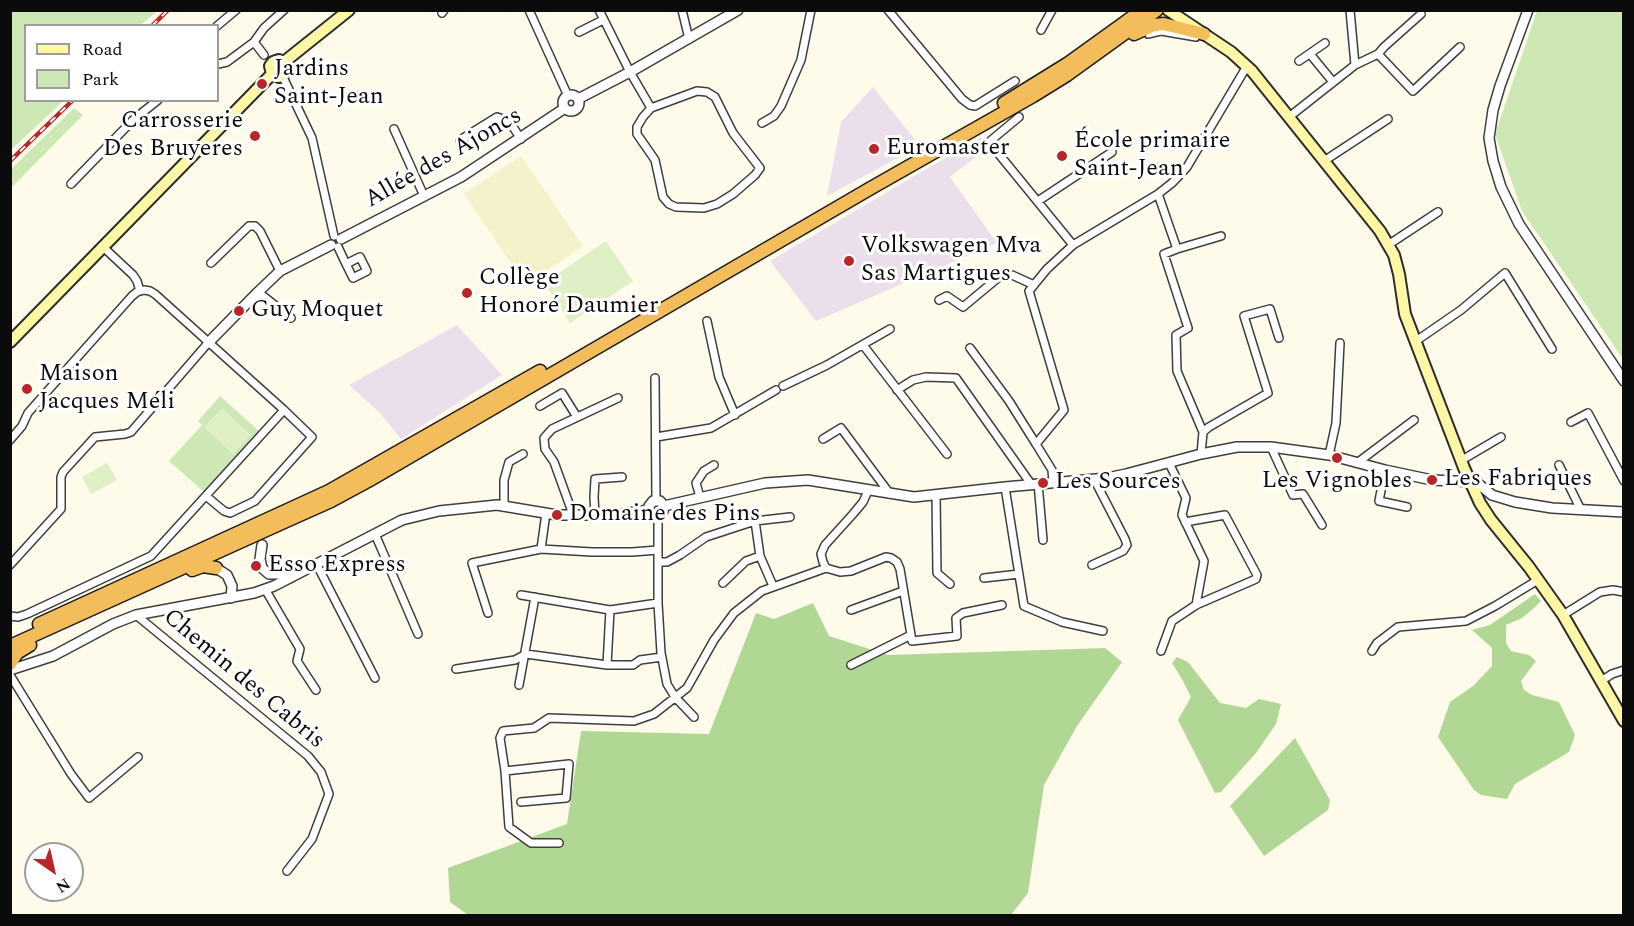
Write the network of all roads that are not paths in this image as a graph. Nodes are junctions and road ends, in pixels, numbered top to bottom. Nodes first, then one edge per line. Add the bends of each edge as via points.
1 (236, 10) edge
2 (284, 10) edge
3 (349, 10) edge
4 (529, 10) edge
5 (599, 10) edge
6 (682, 10) edge
7 (738, 10) edge
8 (811, 10) edge
9 (888, 10) edge
10 (1052, 10) edge
11 (1142, 10) edge
12 (1157, 10) edge
13 (1168, 10) edge
14 (1350, 10) edge
15 (1528, 10) edge
16 (1421, 14) dead end
17 (603, 20) junction
18 (219, 24) edge
19 (1041, 30) dead end
20 (579, 32) dead end
21 (1148, 35) dead end
22 (1207, 36) junction
23 (689, 39) junction
24 (254, 42) junction
25 (1325, 43) dead end
26 (1460, 47) dead end
27 (1310, 54) junction
28 (1378, 54) junction
29 (1299, 61) dead end
30 (219, 63) edge
31 (1355, 65) junction
32 (1247, 66) junction
33 (276, 68) junction
34 (630, 72) junction
35 (1067, 75) junction
36 (1015, 81) dead end
37 (1333, 82) junction
38 (568, 96) junction
39 (578, 99) junction
40 (156, 102) edge
41 (565, 108) junction
42 (651, 108) junction
43 (1019, 117) dead end
44 (1289, 117) junction
45 (1388, 119) dead end
46 (762, 123) dead end
47 (394, 129) dead end
48 (520, 139) junction
49 (460, 140) dead end
50 (1112, 152) dead end
51 (1324, 161) junction
52 (71, 184) dead end
53 (1158, 194) junction
54 (424, 196) junction
55 (1038, 201) junction
56 (1438, 212) dead end
57 (1221, 236) dead end
58 (336, 242) junction
59 (1073, 245) junction
60 (102, 246) junction
61 (1388, 246) junction
62 (1177, 249) junction
63 (211, 263) dead end
64 (346, 264) dead end
65 (280, 271) junction
66 (1034, 285) junction
67 (140, 291) junction
68 (258, 292) junction
69 (939, 300) dead end
70 (44, 309) junction
71 (291, 318) dead end
72 (707, 321) dead end
73 (890, 329) dead end
74 (1279, 338) dead end
75 (1416, 341) junction
76 (10, 342) edge
77 (208, 343) junction
78 (1340, 343) dead end
79 (863, 345) junction
80 (970, 348) dead end
81 (1552, 349) dead end
82 (10, 351) edge
83 (655, 378) dead end
84 (1623, 381) edge
85 (897, 390) junction
86 (618, 398) dead end
87 (540, 406) dead end
88 (284, 411) junction
89 (735, 415) junction
90 (577, 417) junction
91 (1414, 420) dead end
92 (1571, 422) dead end
93 (1203, 432) junction
94 (1501, 436) dead end
95 (656, 437) junction
96 (823, 439) dead end
97 (10, 440) edge
98 (1036, 444) junction
99 (1271, 447) junction
100 (524, 454) dead end
101 (947, 454) dead end
102 (1201, 454) junction
103 (1329, 455) junction
104 (1462, 460) junction
105 (1169, 463) junction
106 (1357, 463) junction
107 (714, 465) dead end
108 (1559, 465) dead end
109 (1385, 470) junction
110 (622, 477) dead end
111 (1094, 479) junction
112 (1623, 481) edge
113 (1053, 482) junction
114 (1470, 482) junction
115 (1034, 484) junction
116 (1005, 486) junction
117 (868, 491) junction
118 (890, 494) junction
119 (936, 495) junction
120 (206, 496) junction
121 (700, 497) junction
122 (331, 501) junction
123 (660, 503) junction
124 (504, 507) junction
125 (1407, 507) dead end
126 (649, 510) junction
127 (1581, 510) junction
128 (546, 513) junction
129 (1623, 513) edge
130 (571, 515) junction
131 (595, 515) junction
132 (658, 516) junction
133 (790, 517) dead end
134 (755, 521) junction
135 (1185, 522) junction
136 (1322, 525) dead end
137 (375, 534) junction
138 (1043, 540) dead end
139 (262, 545) joint
140 (541, 549) junction
141 (658, 550) junction
142 (760, 556) junction
143 (658, 562) junction
144 (1092, 564) dead end
145 (317, 565) junction
146 (10, 566) edge
147 (216, 568) joint
148 (826, 568) junction
149 (1019, 574) junction
150 (290, 578) junction
151 (984, 578) dead end
152 (1538, 580) junction
153 (723, 584) dead end
154 (950, 584) dead end
155 (774, 586) junction
156 (140, 588) junction
157 (265, 589) junction
158 (903, 591) junction
159 (1623, 592) edge
160 (126, 594) junction
161 (521, 595) dead end
162 (535, 597) junction
163 (231, 598) junction
164 (658, 603) junction
165 (1002, 605) dead end
166 (1196, 605) junction
167 (610, 610) junction
168 (851, 610) dead end
169 (488, 613) dead end
170 (136, 615) junction
171 (1563, 615) junction
172 (10, 616) edge
173 (1103, 631) dead end
174 (418, 634) dead end
175 (10, 637) edge
176 (911, 638) junction
177 (10, 646) edge
178 (1161, 651) dead end
179 (1372, 651) dead end
180 (525, 654) junction
181 (662, 657) junction
182 (10, 664) edge
183 (607, 664) junction
184 (851, 664) dead end
185 (456, 669) dead end
186 (10, 670) edge
187 (1623, 670) edge
188 (10, 675) edge
189 (375, 678) dead end
190 (1601, 681) junction
191 (519, 685) dead end
192 (316, 690) dead end
193 (675, 697) junction
194 (694, 717) dead end
195 (1623, 721) edge
196 (138, 758) dead end
197 (505, 771) junction
198 (521, 802) dead end
199 (559, 843) dead end
200 (287, 871) dead end

1 - 18 street
2 - 24 street
3 - 33 main road
4 - 38 street
5 - 17 street
6 - 23 street
7 - 23 street
8 - 46 street via 801,60 785,97 774,116
9 - 36 street via 970,105 975,106
10 - 19 street
11 - 175 highway via 1029,88 376,466 284,513
12 - 35 highway
13 - 22 main road
14 - 31 street
15 - 84 street via 1493,110 1489,138 1493,160 1519,224
16 - 28 street
17 - 20 street
17 - 34 street
21 - 22 street via 1161,32
22 - 32 main road
22 - 35 highway via 1174,26 1154,25
23 - 34 street
24 - 30 street via 227,62
24 - 33 street
25 - 27 street
26 - 28 street via 1413,91
27 - 29 street
27 - 37 street
28 - 31 street
31 - 37 street
32 - 44 main road
32 - 53 street via 1187,166
33 - 58 street via 312,138
33 - 60 main road
34 - 39 street
34 - 42 street
35 - 122 highway
37 - 44 street
38 - 39 street
38 - 41 street via 563,102
39 - 41 street via 576,110
40 - 52 street
41 - 48 street, Allée des Ajoncs
42 - 42 street via 697,91 707,92 715,98 733,133 760,168 733,195 717,204 704,208 669,204 663,197 655,160 637,134 640,122
43 - 55 street via 989,142
44 - 51 main road
45 - 51 street
47 - 54 street
48 - 49 street via 509,121 497,117
48 - 54 street, Allée des Ajoncs
50 - 55 street
51 - 61 main road
53 - 59 street
53 - 62 street
54 - 58 street, Allée des Ajoncs
55 - 59 street
56 - 61 street
57 - 62 street
58 - 64 street
58 - 65 street, Allée des Ajoncs
59 - 66 street
60 - 67 street via 133,275
60 - 70 main road
61 - 75 main road via 1394,255 1405,315
62 - 93 street via 1164,254 1188,328 1176,335 1177,371
63 - 65 street via 249,226 255,226
65 - 68 street, Allée des Ajoncs
66 - 69 street via 1012,275 999,277 963,307 946,296
66 - 98 street via 1029,291 1064,410
67 - 77 street via 152,292
67 - 97 street via 28,413
68 - 71 street
68 - 77 street, Allée des Ajoncs
70 - 76 main road
70 - 82 main road
72 - 89 street via 719,377
73 - 79 street
74 - 93 street via 1270,309 1244,316 1268,393
75 - 81 street via 1505,273
75 - 104 main road
77 - 88 street
77 - 146 street via 131,432 95,437 63,472 61,509
78 - 103 street via 1336,423
79 - 85 street
79 - 89 street
80 - 98 street
83 - 95 street
85 - 101 street
85 - 115 street via 926,377 956,378
86 - 90 street
87 - 90 street via 562,393
88 - 120 street
88 - 120 street via 312,437 255,501 230,513
89 - 95 street via 711,428
90 - 130 street via 552,429 544,438
91 - 106 street
92 - 112 street via 1588,413
93 - 102 street
94 - 104 street
95 - 123 street
96 - 118 street via 841,428
98 - 113 street via 1052,470
99 - 102 street via 1237,447
99 - 103 street
99 - 136 street via 1293,495 1303,494
100 - 124 street via 509,462
102 - 105 street
103 - 106 street
104 - 114 main road
105 - 111 street
105 - 135 street via 1186,498 1182,516
106 - 109 street
107 - 121 street via 696,483
108 - 127 street
109 - 114 street via 1432,480
109 - 125 street via 1379,501
110 - 131 street via 595,479
111 - 113 street
111 - 144 street via 1127,545 1123,551
113 - 115 street
114 - 127 street via 1503,499
114 - 152 main road via 1491,520
115 - 116 street
115 - 138 street
116 - 119 street
116 - 149 street
117 - 118 street
117 - 121 street via 808,480 765,483
117 - 148 street via 825,545 821,554
118 - 119 street
119 - 154 street via 937,573
120 - 172 street via 151,556 27,614
121 - 123 street
122 - 139 highway via 268,536
122 - 156 highway
123 - 126 street via 650,503
123 - 132 street via 663,511
124 - 128 street
124 - 137 street via 439,511 402,520
126 - 131 street
126 - 132 street
127 - 129 street
128 - 130 street
128 - 140 street
130 - 131 street
132 - 141 street
133 - 134 street
134 - 142 street
134 - 143 street via 706,537 680,555
135 - 166 street via 1204,561
135 - 166 street via 1225,515 1257,575 1256,579
137 - 145 street
137 - 174 street
139 - 150 street via 262,568 269,574 287,574
140 - 141 street
140 - 169 street via 472,563
141 - 143 street
142 - 153 street via 746,561
142 - 155 street
143 - 164 street
145 - 150 street
145 - 189 street
147 - 156 highway via 203,566
147 - 163 street via 227,575 232,586
148 - 155 street
148 - 158 street via 851,571 891,558 900,569
149 - 151 street
149 - 173 street via 1024,606
150 - 157 street
152 - 171 main road
152 - 179 street via 1466,621 1398,627
155 - 193 street via 734,613 687,688
156 - 160 highway
157 - 163 street
157 - 192 street via 300,649 297,661
158 - 168 street
158 - 176 street
159 - 171 street via 1600,592
160 - 177 highway
160 - 182 highway via 22,649
161 - 162 street
162 - 167 street
162 - 180 street
163 - 170 street
164 - 167 street
164 - 181 street
165 - 176 street via 963,613 956,618 957,636
166 - 178 street via 1172,621
167 - 183 street
170 - 186 street via 53,656
170 - 200 street, Chemin des Cabris via 308,756 321,772 329,794 312,838
171 - 190 main road
176 - 184 street
180 - 183 street
180 - 185 street via 514,660
180 - 191 street
181 - 183 street via 633,664
181 - 193 street via 667,684
187 - 190 street
188 - 196 street via 89,798
190 - 195 main road
193 - 194 street
193 - 197 street via 654,714 634,721 549,718 534,728 504,731 500,738
197 - 198 street via 569,764 566,798
197 - 199 street via 509,827 531,843

